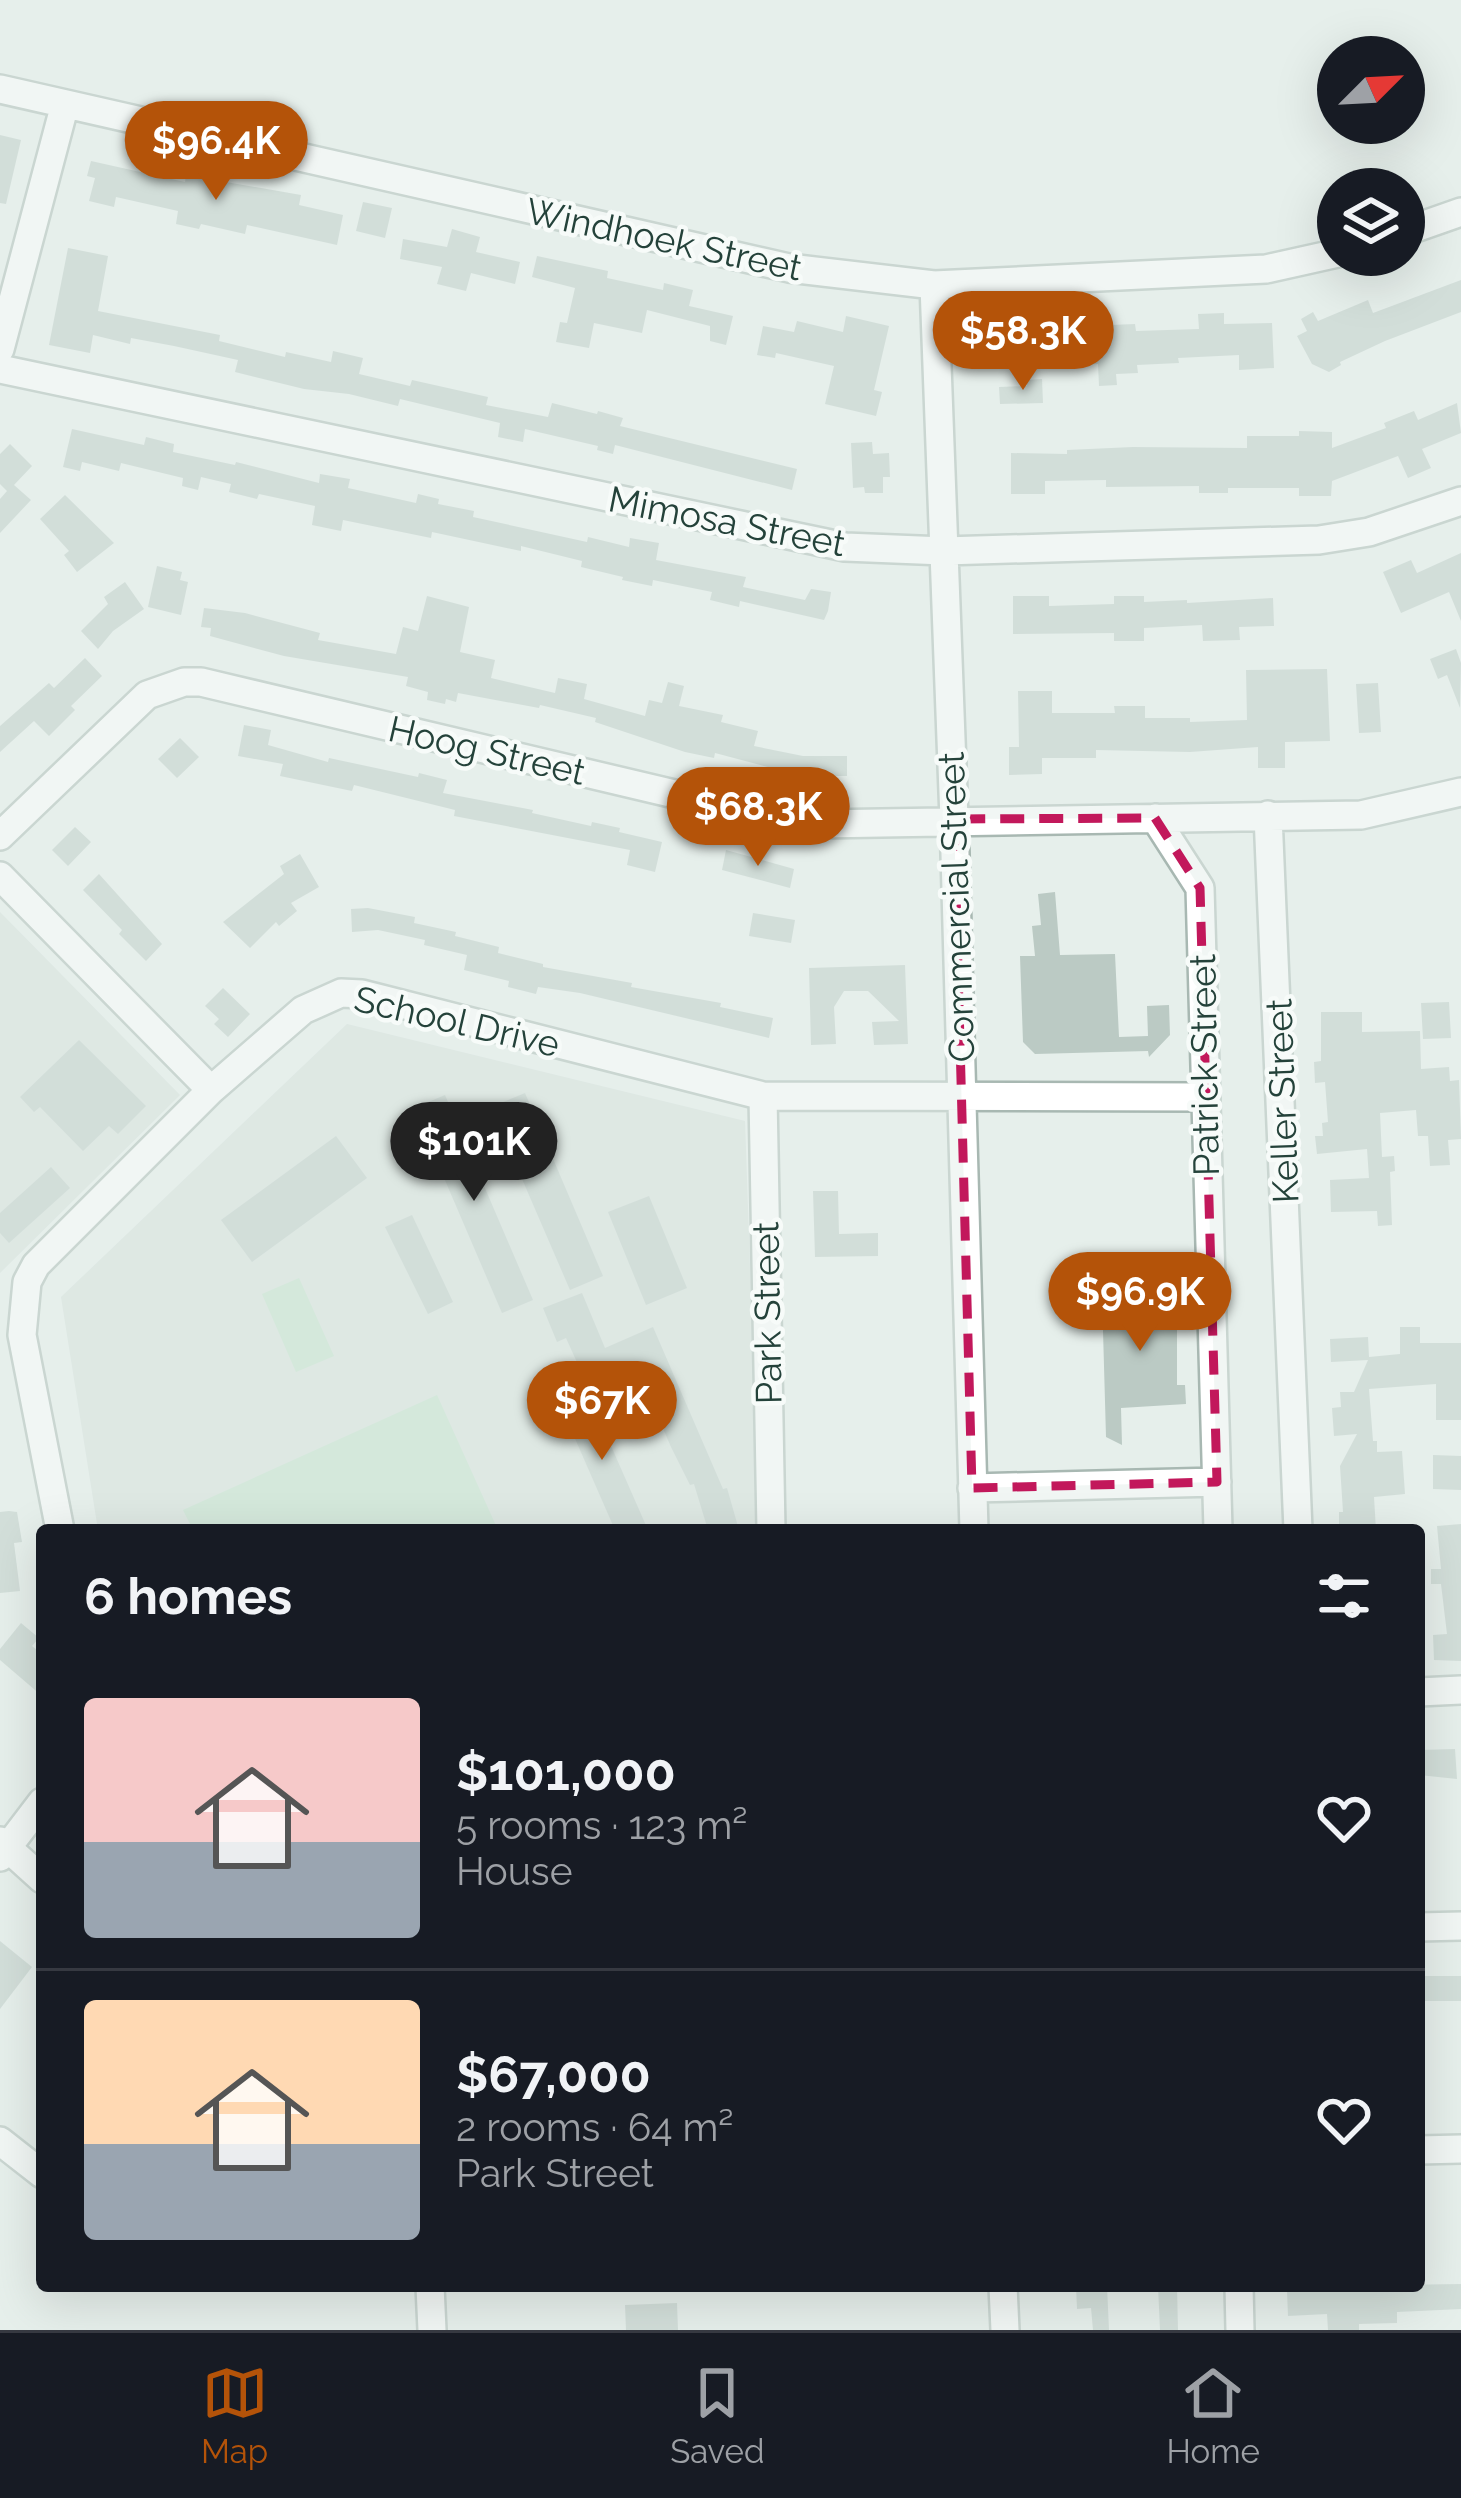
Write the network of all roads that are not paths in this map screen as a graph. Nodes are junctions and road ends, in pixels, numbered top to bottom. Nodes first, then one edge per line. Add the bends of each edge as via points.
1 (0, 89) edge
2 (65, 104) junction
3 (1461, 212) edge
4 (1425, 225) edge
5 (1317, 258) edge
6 (934, 285) junction
7 (0, 349) edge
8 (0, 369) edge
9 (1461, 501) edge
10 (944, 550) junction
11 (1461, 792) edge
12 (1268, 815) junction
13 (1155, 818) junction
14 (954, 819) junction
15 (0, 836) edge
16 (0, 876) edge
17 (211, 1090) junction
18 (763, 1096) junction
19 (961, 1096) junction
20 (1204, 1097) junction
21 (1217, 1482) junction
22 (973, 1488) junction
23 (59, 1524) edge
24 (771, 1524) edge
25 (974, 1524) edge
26 (1218, 1524) edge
27 (1298, 1524) edge
28 (1461, 1690) edge
29 (1425, 1692) edge
30 (36, 1809) edge
31 (2, 1849) edge
32 (36, 1874) edge
33 (1461, 1926) edge
34 (1425, 1927) edge
35 (0, 2141) edge
36 (1461, 2149) edge
37 (1425, 2150) edge
38 (36, 2169) edge
39 (430, 2292) edge
40 (1004, 2292) edge
41 (1239, 2292) edge
42 (431, 2330) edge
43 (1005, 2330) edge
44 (1240, 2330) edge

1 - 2 street, Windhoek Street
2 - 6 street, Windhoek Street via 690,248
2 - 7 street
3 - 4 street
5 - 6 street, Windhoek Street via 1267,269
6 - 10 street, Commercial Street
8 - 10 street, Mimosa Street via 811,542
9 - 10 street, Mimosa Street via 1319,540
10 - 14 street, Commercial Street
11 - 12 street, Hoog Street via 1361,815
12 - 13 street, Hoog Street
12 - 27 street, Keller Street
13 - 14 street, Hoog Street
13 - 20 street, Patrick Street via 1200,888
14 - 15 street, Hoog Street via 780,819 184,682 148,695
14 - 19 street, Commercial Street
16 - 17 street
17 - 18 street, School Drive via 303,1010 341,993
17 - 23 street, School Drive via 27,1282 22,1335
18 - 19 street, School Drive
18 - 24 street, Park Street
19 - 20 street, School Drive
19 - 22 street, Commercial Street
20 - 21 street, Patrick Street
21 - 22 street
21 - 26 street, Patrick Street
22 - 25 street, Commercial Street
28 - 29 street
30 - 31 street
31 - 32 street
33 - 34 street
35 - 38 street
36 - 37 street
39 - 42 street
40 - 43 street
41 - 44 street

